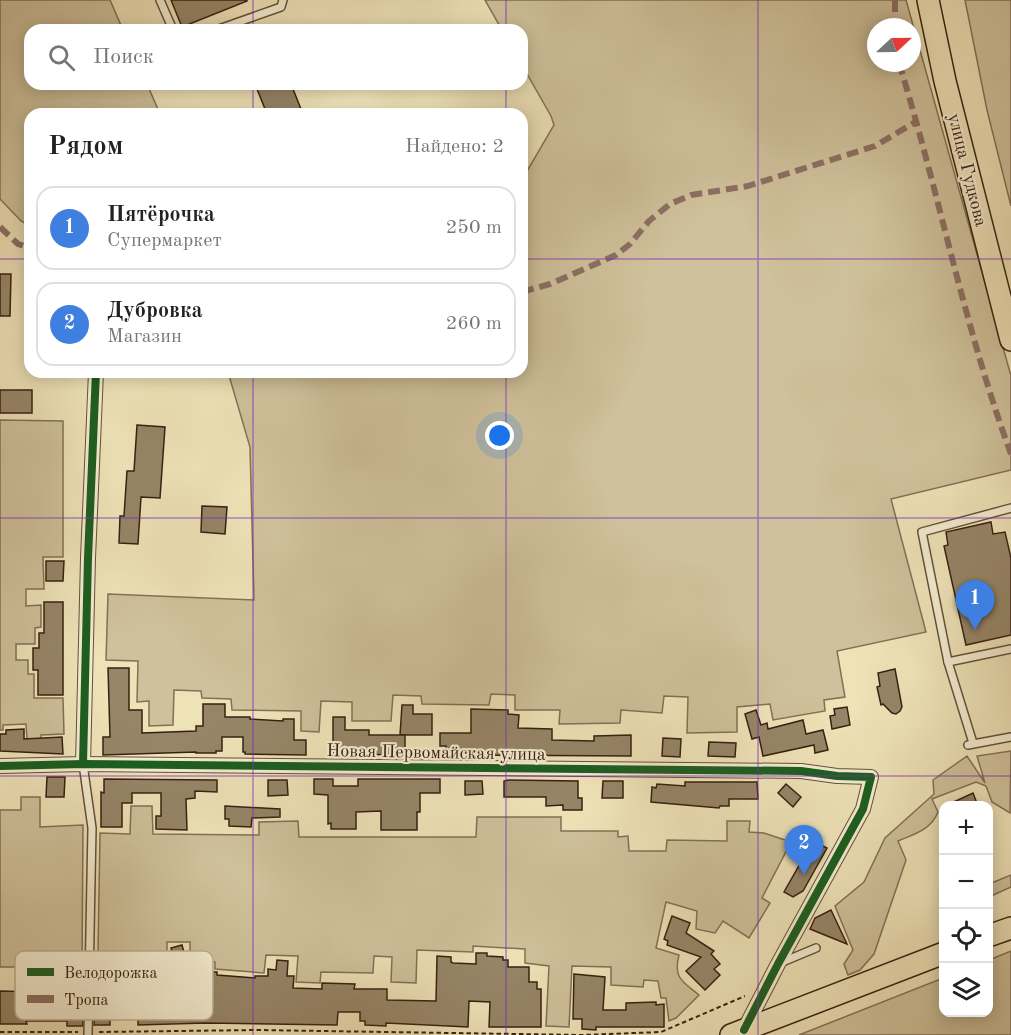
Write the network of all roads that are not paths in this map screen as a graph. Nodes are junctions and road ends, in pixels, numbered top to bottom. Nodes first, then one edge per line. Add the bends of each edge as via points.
1 (160, 0) edge
2 (283, 0) edge
3 (927, 0) edge
4 (170, 24) edge
5 (233, 24) edge
6 (1011, 340) edge
7 (96, 378) edge
8 (1011, 508) edge
9 (1011, 649) edge
10 (948, 662) junction
11 (1011, 737) edge
12 (83, 764) junction
13 (0, 766) edge
14 (1011, 928) edge
15 (993, 934) edge
16 (816, 948) dead end
17 (90, 951) edge
18 (939, 956) edge
19 (778, 964) junction
20 (738, 1033) edge

1 - 4 lane
2 - 5 lane via 281,7
3 - 6 main road, улица Гудкова
7 - 12 street
8 - 10 lane via 922,532
9 - 10 lane
10 - 11 lane via 971,744
12 - 13 street, Новая Первомайская улица
12 - 17 lane via 92,828
12 - 19 street, Новая Первомайская улица via 801,771 871,777 863,809
14 - 15 main road
16 - 19 lane
18 - 20 main road
19 - 20 street

